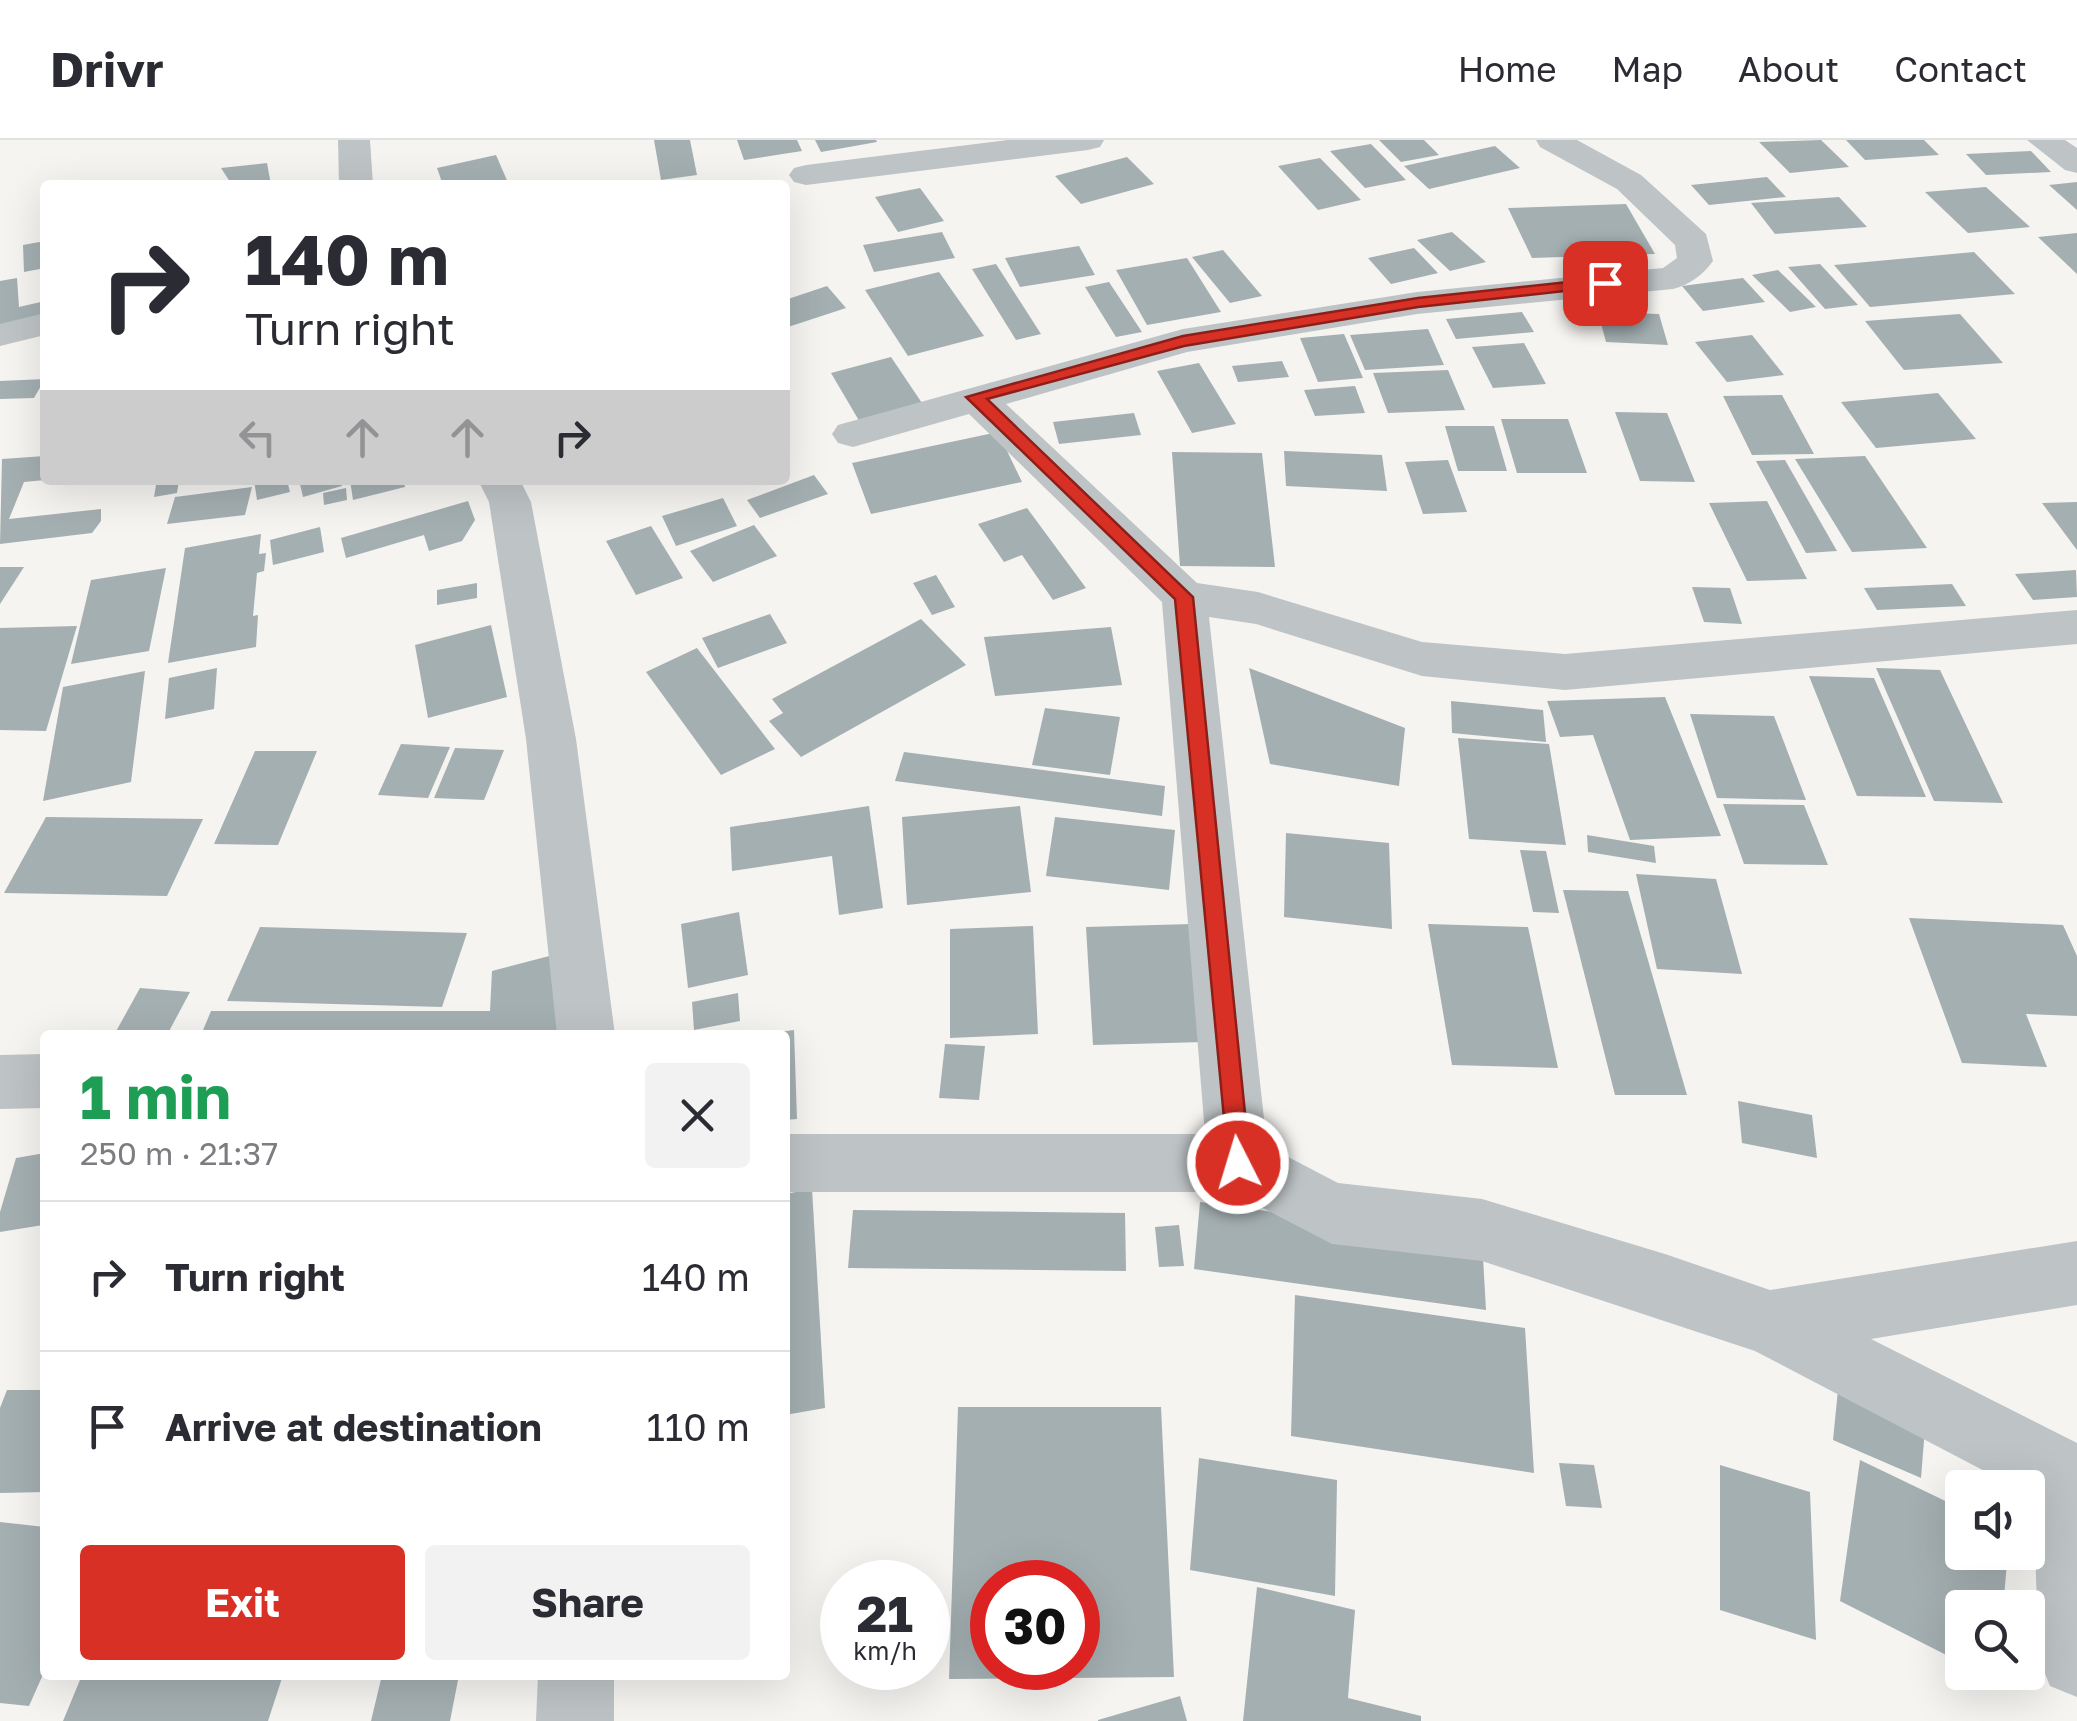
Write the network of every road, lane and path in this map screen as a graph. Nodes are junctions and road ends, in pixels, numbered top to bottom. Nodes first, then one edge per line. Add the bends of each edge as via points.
1 (354, 140) edge
2 (1088, 140) edge
3 (1552, 140) edge
4 (2042, 140) edge
5 (2077, 163) edge
6 (806, 175) dead end
7 (356, 180) edge
8 (40, 325) edge
9 (0, 335) edge
10 (975, 397) junction
11 (853, 434) dead end
12 (502, 485) edge
13 (1184, 597) junction
14 (2077, 627) edge
15 (585, 1030) edge
16 (40, 1081) edge
17 (0, 1082) edge
18 (790, 1162) edge
19 (1238, 1163) junction
20 (2077, 1273) edge
21 (1770, 1323) junction
22 (2072, 1479) edge
23 (2077, 1659) edge
24 (576, 1680) edge
25 (575, 1721) edge

1 - 7 street
2 - 6 street
3 - 10 street via 1629,182 1693,242 1695,261 1673,278 1418,303 1183,341
4 - 5 street
8 - 9 street
10 - 11 street
10 - 13 street
12 - 15 street via 510,502 551,739
13 - 14 street via 1258,608 1422,659 1565,672
13 - 19 street
16 - 17 street
18 - 19 street
19 - 21 street via 1332,1213 1482,1230
20 - 21 street
21 - 22 street
22 - 23 street
24 - 25 street

